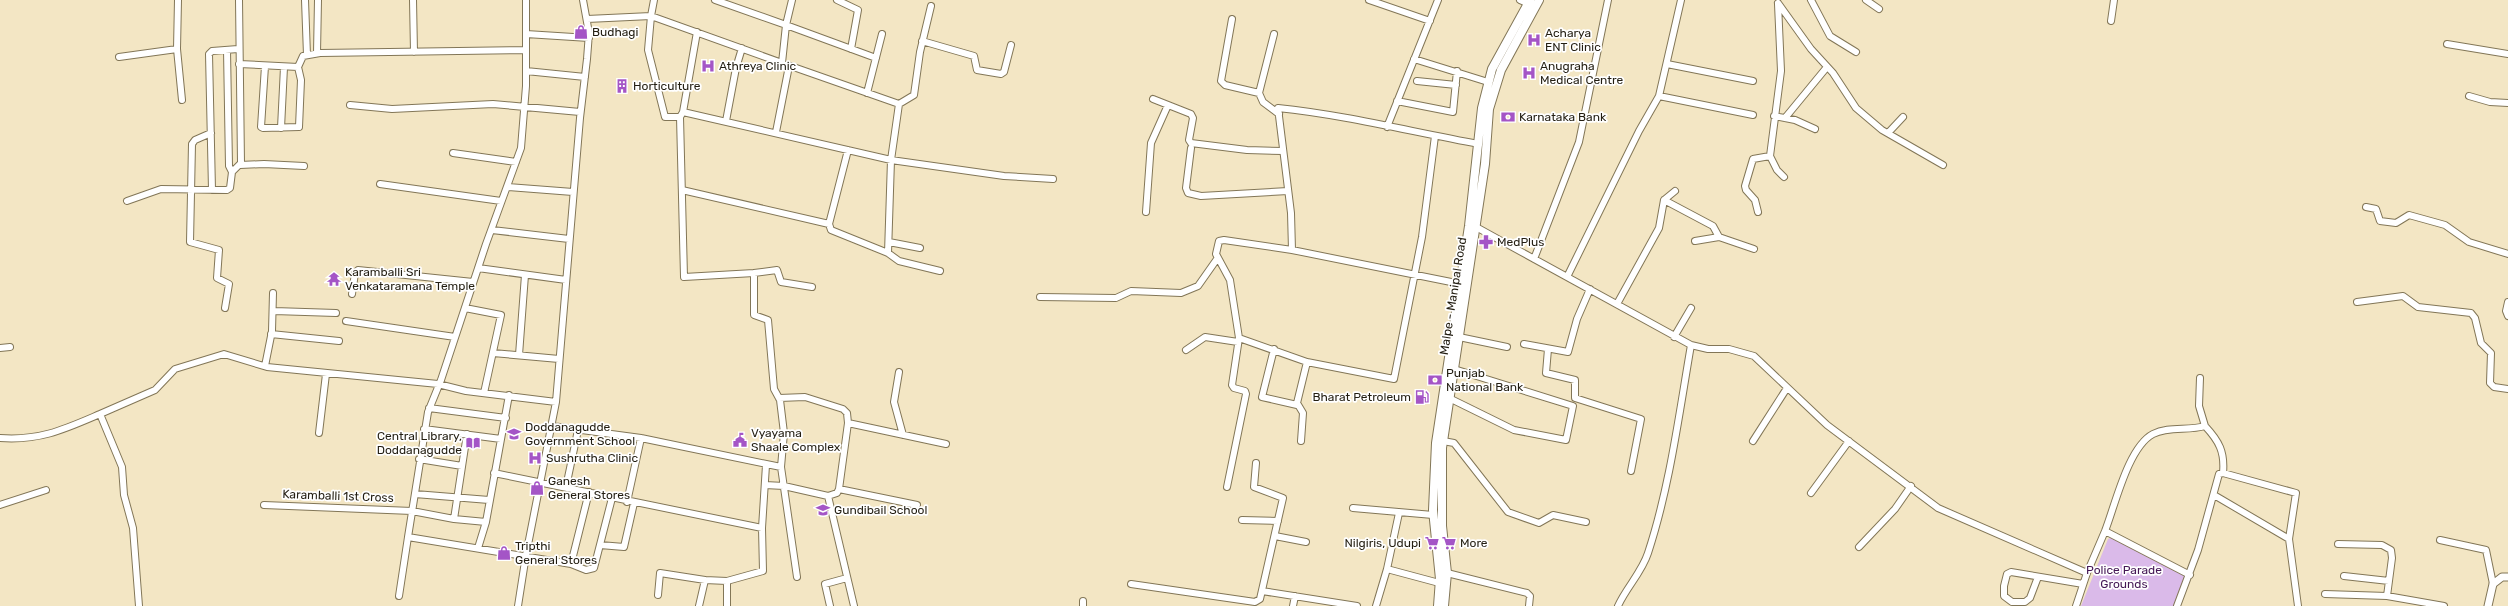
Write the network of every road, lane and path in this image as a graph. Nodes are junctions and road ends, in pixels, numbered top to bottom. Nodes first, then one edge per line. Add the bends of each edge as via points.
1 (178, 0) edge
2 (239, 0) edge
3 (306, 0) edge
4 (318, 0) edge
5 (413, 0) edge
6 (526, 0) edge
7 (583, 0) edge
8 (654, 0) edge
9 (715, 0) edge
10 (792, 0) edge
11 (837, 0) edge
12 (1369, 0) edge
13 (1438, 0) edge
14 (1520, 0) edge
15 (1539, 0) edge
16 (1608, 0) edge
17 (1681, 0) edge
18 (1811, 0) edge
19 (1867, 0) edge
20 (2114, 0) edge
21 (1529, 2) edge
22 (1778, 2) edge
23 (931, 6) dead end
24 (1879, 9) dead end
25 (651, 16) junction
26 (1232, 19) dead end
27 (587, 20) junction
28 (1430, 21) junction
29 (2111, 21) dead end
30 (786, 25) junction
31 (697, 32) junction
32 (526, 34) junction
33 (882, 34) dead end
34 (1274, 34) dead end
35 (589, 38) junction
36 (922, 41) junction
37 (2447, 44) dead end
38 (1011, 45) dead end
39 (742, 48) junction
40 (177, 49) junction
41 (238, 49) junction
42 (851, 49) junction
43 (227, 50) junction
44 (526, 50) junction
45 (414, 52) junction
46 (1856, 52) dead end
47 (318, 53) junction
48 (2508, 54) edge
49 (307, 55) junction
50 (119, 57) dead end
51 (876, 58) junction
52 (1414, 59) junction
53 (782, 63) junction
54 (239, 64) junction
55 (1667, 64) junction
56 (265, 66) junction
57 (789, 66) junction
58 (1827, 66) junction
59 (284, 67) junction
60 (298, 68) junction
61 (526, 71) junction
62 (1456, 71) junction
63 (585, 77) junction
64 (1417, 81) dead end
65 (1753, 81) dead end
66 (1488, 82) junction
67 (1456, 85) junction
68 (1259, 92) junction
69 (867, 93) junction
70 (1659, 96) junction
71 (2469, 96) dead end
72 (1153, 99) dead end
73 (182, 100) dead end
74 (1397, 101) junction
75 (2508, 103) edge
76 (899, 104) junction
77 (350, 105) dead end
78 (1168, 105) junction
79 (524, 108) junction
80 (580, 112) junction
81 (1279, 114) junction
82 (681, 115) junction
83 (1753, 115) dead end
84 (1774, 116) junction
85 (1785, 118) junction
86 (1903, 118) dead end
87 (726, 121) junction
88 (1387, 127) junction
89 (281, 128) junction
90 (1815, 129) dead end
91 (776, 132) junction
92 (1888, 132) junction
93 (211, 133) junction
94 (1435, 136) junction
95 (1479, 144) junction
96 (1191, 148) dead end
97 (848, 150) junction
98 (1283, 150) junction
99 (453, 153) dead end
100 (1770, 156) junction
101 (892, 160) junction
102 (516, 162) junction
103 (1481, 163) junction
104 (240, 165) junction
105 (1944, 165) dead end
106 (304, 166) dead end
107 (232, 172) junction
108 (1784, 177) dead end
109 (1053, 179) dead end
110 (380, 184) dead end
111 (507, 186) junction
112 (192, 190) junction
113 (212, 190) junction
114 (682, 190) junction
115 (1288, 191) junction
116 (1676, 191) dead end
117 (573, 192) junction
118 (1664, 200) junction
119 (127, 201) dead end
120 (501, 201) junction
121 (2366, 207) dead end
122 (1146, 212) dead end
123 (1758, 212) dead end
124 (829, 224) junction
125 (1476, 227) junction
126 (492, 230) junction
127 (1719, 237) junction
128 (569, 239) junction
129 (888, 242) junction
130 (1695, 242) dead end
131 (920, 248) dead end
132 (1754, 249) dead end
133 (1292, 250) junction
134 (888, 253) junction
135 (2508, 254) edge
136 (1217, 259) junction
137 (1534, 259) junction
138 (478, 268) junction
139 (940, 271) dead end
140 (754, 273) junction
141 (525, 275) junction
142 (1415, 276) junction
143 (1567, 277) junction
144 (566, 280) junction
145 (473, 282) junction
146 (1461, 284) junction
147 (812, 287) dead end
148 (1590, 289) junction
149 (273, 293) dead end
150 (352, 294) dead end
151 (1040, 297) dead end
152 (2357, 302) dead end
153 (2508, 302) edge
154 (1617, 304) junction
155 (225, 308) dead end
156 (465, 308) junction
157 (1691, 308) dead end
158 (274, 311) junction
159 (336, 313) dead end
160 (2508, 316) edge
161 (346, 321) dead end
162 (271, 334) junction
163 (455, 337) junction
164 (1459, 337) junction
165 (1674, 337) junction
166 (1239, 340) junction
167 (339, 341) dead end
168 (1524, 344) dead end
169 (1691, 345) junction
170 (10, 347) dead end
171 (1507, 347) dead end
172 (0, 348) edge
173 (1274, 349) junction
174 (1548, 349) junction
175 (1186, 350) dead end
176 (493, 353) junction
177 (519, 355) junction
178 (559, 359) junction
179 (1307, 362) junction
180 (264, 366) junction
181 (1454, 369) junction
182 (899, 372) dead end
183 (326, 374) junction
184 (2200, 378) dead end
185 (438, 384) junction
186 (1787, 388) junction
187 (2508, 389) edge
188 (484, 392) junction
189 (509, 395) junction
190 (779, 398) junction
191 (1449, 398) junction
192 (1575, 398) junction
193 (556, 402) junction
194 (1297, 405) junction
195 (1573, 406) junction
196 (429, 408) junction
197 (100, 414) junction
198 (506, 418) junction
199 (848, 424) junction
200 (552, 426) junction
201 (2204, 426) junction
202 (424, 429) junction
203 (578, 430) junction
204 (319, 433) dead end
205 (467, 434) junction
206 (903, 435) junction
207 (0, 438) edge
208 (641, 438) junction
209 (501, 439) junction
210 (1301, 441) dead end
211 (1443, 441) junction
212 (1753, 441) dead end
213 (1849, 441) junction
214 (946, 444) dead end
215 (420, 459) junction
216 (1256, 464) dead end
217 (766, 465) junction
218 (462, 466) junction
219 (781, 467) junction
220 (1631, 471) dead end
221 (494, 473) junction
222 (2223, 473) junction
223 (540, 483) junction
224 (764, 485) junction
225 (784, 486) junction
226 (1912, 486) junction
227 (566, 487) junction
228 (1227, 487) dead end
229 (839, 489) junction
230 (46, 490) dead end
231 (589, 492) junction
232 (1811, 493) dead end
233 (415, 494) junction
234 (2214, 495) junction
235 (828, 496) junction
236 (456, 498) junction
237 (612, 498) junction
238 (489, 500) junction
239 (627, 502) junction
240 (634, 503) junction
241 (0, 505) edge
242 (264, 505) dead end
243 (917, 505) dead end
244 (1353, 508) dead end
245 (412, 510) junction
246 (1399, 513) junction
247 (1433, 514) junction
248 (454, 519) junction
249 (1242, 520) dead end
250 (1278, 521) junction
251 (486, 522) junction
252 (1586, 522) dead end
253 (762, 528) junction
254 (2105, 531) junction
255 (1276, 536) junction
256 (408, 537) junction
257 (2289, 539) junction
258 (2440, 540) dead end
259 (1306, 542) dead end
260 (2338, 544) dead end
261 (600, 545) junction
262 (1859, 547) dead end
263 (478, 548) junction
264 (526, 555) junction
265 (572, 564) junction
266 (1387, 569) junction
267 (1447, 573) junction
268 (2087, 573) junction
269 (2190, 575) junction
270 (2344, 576) dead end
271 (797, 577) dead end
272 (2038, 577) junction
273 (2508, 577) edge
274 (847, 578) junction
275 (705, 580) junction
276 (727, 581) junction
277 (2389, 581) junction
278 (1131, 584) dead end
279 (1444, 584) junction
280 (2083, 584) junction
281 (2493, 584) junction
282 (1262, 591) junction
283 (2325, 594) dead end
284 (658, 595) dead end
285 (399, 596) dead end
286 (1295, 596) junction
287 (2387, 596) junction
288 (140, 606) edge
289 (518, 606) edge
290 (699, 606) edge
291 (727, 606) edge
292 (830, 606) edge
293 (854, 606) edge
294 (1293, 606) edge
295 (1356, 606) edge
296 (1376, 606) edge
297 (1438, 606) edge
298 (1444, 606) edge
299 (1528, 606) edge
300 (1618, 606) edge
301 (2076, 606) edge
302 (2177, 606) edge
303 (2298, 606) edge
304 (2444, 606) edge
305 (2488, 606) edge

1 - 40 street
2 - 41 street
3 - 49 street
4 - 47 street
5 - 45 street
6 - 32 street
7 - 27 street
8 - 25 street
9 - 30 street
10 - 30 street
11 - 42 street via 858,10
12 - 28 street
13 - 28 street
14 - 21 street
15 - 103 highway, Malpe - Manipal Road via 1496,82
16 - 137 street via 1579,142
17 - 55 street
18 - 46 street via 1830,36
19 - 24 street
20 - 29 street
21 - 66 highway, Malpe - Manipal Road via 1497,59
22 - 58 street
22 - 84 street via 1781,70
23 - 36 street
25 - 27 street
25 - 31 street
25 - 82 street via 648,50 665,117
26 - 68 street via 1221,81 1225,85
27 - 35 street
28 - 52 street
30 - 42 street
30 - 53 street
31 - 39 street
31 - 82 street
32 - 35 street
32 - 44 street
33 - 51 street
34 - 68 street
35 - 63 street
36 - 38 street via 974,56 977,70 1001,74 1004,72
36 - 76 street via 914,95
37 - 48 street
39 - 53 street
39 - 87 street
40 - 50 street
40 - 73 street
41 - 43 street
41 - 54 street
42 - 51 street
43 - 93 street via 212,51 209,54
43 - 107 street
44 - 45 street
44 - 61 street
45 - 47 street
47 - 49 street
49 - 60 street via 303,56
51 - 69 street
52 - 62 street
52 - 74 street
53 - 57 street
54 - 56 street
54 - 104 street
55 - 65 street
55 - 70 street
56 - 59 street
56 - 89 street via 261,127
57 - 69 street
57 - 91 street
58 - 85 street
58 - 92 street via 1856,108
59 - 60 street
59 - 89 street
60 - 89 street via 301,80 300,127
61 - 63 street
61 - 79 street
62 - 66 street
62 - 67 street
63 - 80 street
64 - 67 street
66 - 95 highway, Malpe - Manipal Road via 1482,108
67 - 74 street via 1454,112
68 - 81 street via 1263,102
69 - 76 street
70 - 83 street
70 - 143 street
71 - 75 street via 2490,102
72 - 78 street
74 - 88 street
76 - 101 street
77 - 79 street via 398,109 487,104
78 - 98 street via 1193,115 1189,140 1191,143 1247,150
78 - 122 street via 1152,142
79 - 80 street
79 - 102 street via 522,141
80 - 117 street
81 - 88 street via 1278,108 1323,112
81 - 98 street
82 - 87 street
82 - 114 street
84 - 85 street
84 - 100 street
85 - 90 street
86 - 92 street
87 - 91 street
88 - 94 street
91 - 97 street
92 - 105 street
93 - 112 street via 192,144
93 - 113 street
94 - 95 street
94 - 142 street
95 - 103 highway, Malpe - Manipal Road
96 - 115 street via 1186,188 1188,193 1201,196
97 - 101 street
97 - 124 street
98 - 115 street
99 - 102 street
100 - 108 street
100 - 123 street via 1754,159 1745,186 1755,200
101 - 109 street via 983,174
101 - 129 street
102 - 111 street
103 - 125 highway, Malpe - Manipal Road
103 - 146 highway, Malpe - Manipal Road
104 - 106 street
104 - 107 street
107 - 113 street via 229,189
110 - 120 street
111 - 117 street
111 - 120 street
112 - 113 street
112 - 119 street via 159,189
112 - 155 street via 190,242 219,250 217,278 229,284
114 - 124 street
114 - 140 street via 684,277
115 - 133 street
116 - 118 street
117 - 128 street
118 - 127 street via 1713,226
118 - 154 street via 1659,228
120 - 126 street
121 - 135 street via 2376,209 2380,221 2396,223 2409,215 2440,223 2470,242
124 - 134 street via 831,230
125 - 137 street
125 - 164 highway, Malpe - Manipal Road
126 - 128 street
126 - 138 street
127 - 130 street
127 - 132 street
128 - 144 street
129 - 131 street
129 - 134 street
133 - 136 street via 1222,240 1218,243
133 - 142 street
134 - 139 street via 899,261
136 - 151 street via 1198,286 1181,293 1131,291 1116,298
136 - 166 street via 1224,266 1230,280
137 - 143 street
138 - 141 street
138 - 145 street
140 - 147 street via 777,270 781,282
140 - 190 street via 754,315 768,320 774,389
141 - 144 street
141 - 177 street
142 - 146 street
142 - 179 street via 1394,379
143 - 148 street
144 - 178 street
145 - 150 street via 358,270 354,273
145 - 156 street
146 - 247 highway, Malpe - Manipal Road via 1436,443
148 - 154 street
148 - 174 street via 1577,319 1568,352
149 - 158 street
152 - 187 street via 2403,296 2415,306 2471,313 2475,318 2481,344 2491,353 2490,383 2494,387
153 - 160 street
154 - 165 street
156 - 163 street
156 - 176 street via 501,315
157 - 165 street
158 - 159 street
158 - 162 street
161 - 163 street
162 - 167 street
162 - 180 street
163 - 185 street
164 - 171 street
164 - 181 highway, Malpe - Manipal Road
165 - 169 street
166 - 173 street
166 - 175 street via 1205,337
166 - 228 street via 1233,387 1245,391 1246,394
168 - 174 street
169 - 186 street via 1708,349 1729,349 1754,356
169 - 300 street via 1669,469 1652,540 1647,556
170 - 172 street
173 - 179 street
173 - 194 street via 1262,397
174 - 192 street via 1546,373 1576,381
176 - 177 street
176 - 188 street
177 - 178 street
178 - 193 street
179 - 194 street
180 - 183 street
180 - 197 street via 222,354 176,369 155,390
181 - 191 highway, Malpe - Manipal Road
181 - 195 street
182 - 206 street via 894,402
183 - 185 street
183 - 204 street
184 - 201 street via 2199,406
185 - 188 street
185 - 196 street
186 - 212 street
186 - 213 street via 1827,425
188 - 189 street
189 - 193 street
189 - 198 street
190 - 199 street via 805,397 843,409 847,413
190 - 219 street via 784,435
191 - 195 street via 1514,430 1566,440
191 - 211 highway, Malpe - Manipal Road
192 - 195 street
192 - 220 street via 1641,419
193 - 200 street
194 - 210 street via 1303,413
196 - 198 street
196 - 202 street
197 - 207 street via 52,435 20,439
197 - 288 street via 122,467 124,495 133,525
198 - 209 street
199 - 206 street
199 - 229 street
200 - 203 street
200 - 223 street
201 - 222 street via 2216,438 2222,449
201 - 254 street via 2163,430 2144,441 2125,471
202 - 205 street
202 - 215 street
203 - 208 street
203 - 227 street
205 - 209 street
205 - 218 street
206 - 214 street
208 - 217 street
208 - 239 street
209 - 221 street
211 - 252 street via 1454,443 1511,514 1539,523 1553,514
211 - 267 highway, Malpe - Manipal Road via 1442,526
213 - 226 street
213 - 232 street
215 - 218 street
215 - 233 street
216 - 250 street via 1254,487 1283,497
217 - 219 street
217 - 224 street
218 - 236 street
219 - 225 street
221 - 223 street
221 - 238 street
222 - 234 street via 2219,474
222 - 257 street via 2296,493
223 - 227 street
223 - 264 street
224 - 225 street
224 - 253 street
225 - 235 street
225 - 271 street
226 - 262 street via 1895,509
226 - 268 street via 1938,508
227 - 231 street
229 - 235 street via 837,493
229 - 243 street
230 - 241 street
231 - 237 street
231 - 265 street
233 - 236 street
233 - 245 street
234 - 257 street
234 - 269 street
235 - 274 street
236 - 238 street
236 - 248 street
237 - 239 street
237 - 261 street
238 - 251 street
239 - 240 street
240 - 253 street
240 - 261 street via 624,547
242 - 245 street, Karamballi 1st Cross
244 - 246 street
245 - 248 street, Karamballi 1st Cross
245 - 256 street
246 - 247 street
246 - 266 street
247 - 279 highway, Malpe - Manipal Road
248 - 251 street, Karamballi 1st Cross
249 - 250 street
250 - 255 street
251 - 263 street
253 - 276 street via 763,571
254 - 268 street
254 - 269 street
255 - 259 street
255 - 282 street
256 - 263 street
256 - 285 street
257 - 303 street
258 - 281 street via 2488,551
260 - 277 street via 2387,546 2392,558
261 - 265 street via 594,568 586,570
263 - 264 street
264 - 265 street
264 - 289 street
266 - 279 street
266 - 296 street
267 - 279 highway, Malpe - Manipal Road
267 - 299 street via 1527,593 1530,596
268 - 280 street
269 - 302 street
270 - 277 street
272 - 272 street via 2011,572 2007,574 2004,596 2012,602 2026,602
272 - 280 street
273 - 281 main road via 2502,577
274 - 292 street via 825,584
274 - 293 street
275 - 276 street
275 - 284 street via 660,573
275 - 290 street
276 - 291 street
277 - 287 street
278 - 282 street via 1255,602 1260,599
279 - 297 highway, Malpe - Manipal Road
279 - 298 highway, Malpe - Manipal Road
280 - 301 street
281 - 305 main road
282 - 286 street
283 - 287 street
286 - 294 street
286 - 295 street
287 - 304 street

